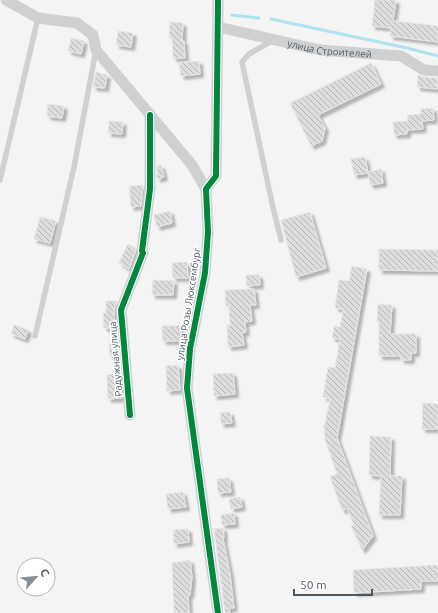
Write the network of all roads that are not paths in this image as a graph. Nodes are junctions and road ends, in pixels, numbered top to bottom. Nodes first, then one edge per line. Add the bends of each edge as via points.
1 (6, 0) edge
2 (218, 0) edge
3 (38, 18) junction
4 (218, 28) junction
5 (274, 40) junction
6 (96, 50) junction
7 (438, 70) edge
8 (150, 116) junction
9 (0, 180) edge
10 (206, 189) junction
11 (282, 240) dead end
12 (35, 336) dead end
13 (130, 415) dead end
14 (218, 613) edge

1 - 3 street
2 - 4 street
3 - 6 street via 77,22 93,35
3 - 9 lane
4 - 5 street, улица Строителей
4 - 10 street via 216,176
5 - 7 street, улица Строителей via 320,50 401,56 424,70
5 - 11 lane via 249,54 242,62
6 - 8 street
6 - 12 lane via 74,167
8 - 10 street via 192,165
8 - 13 street, Радужная улица via 150,190 143,253 121,310
10 - 14 street, улица Розы Люксембург via 208,232 205,273 190,349 187,388

